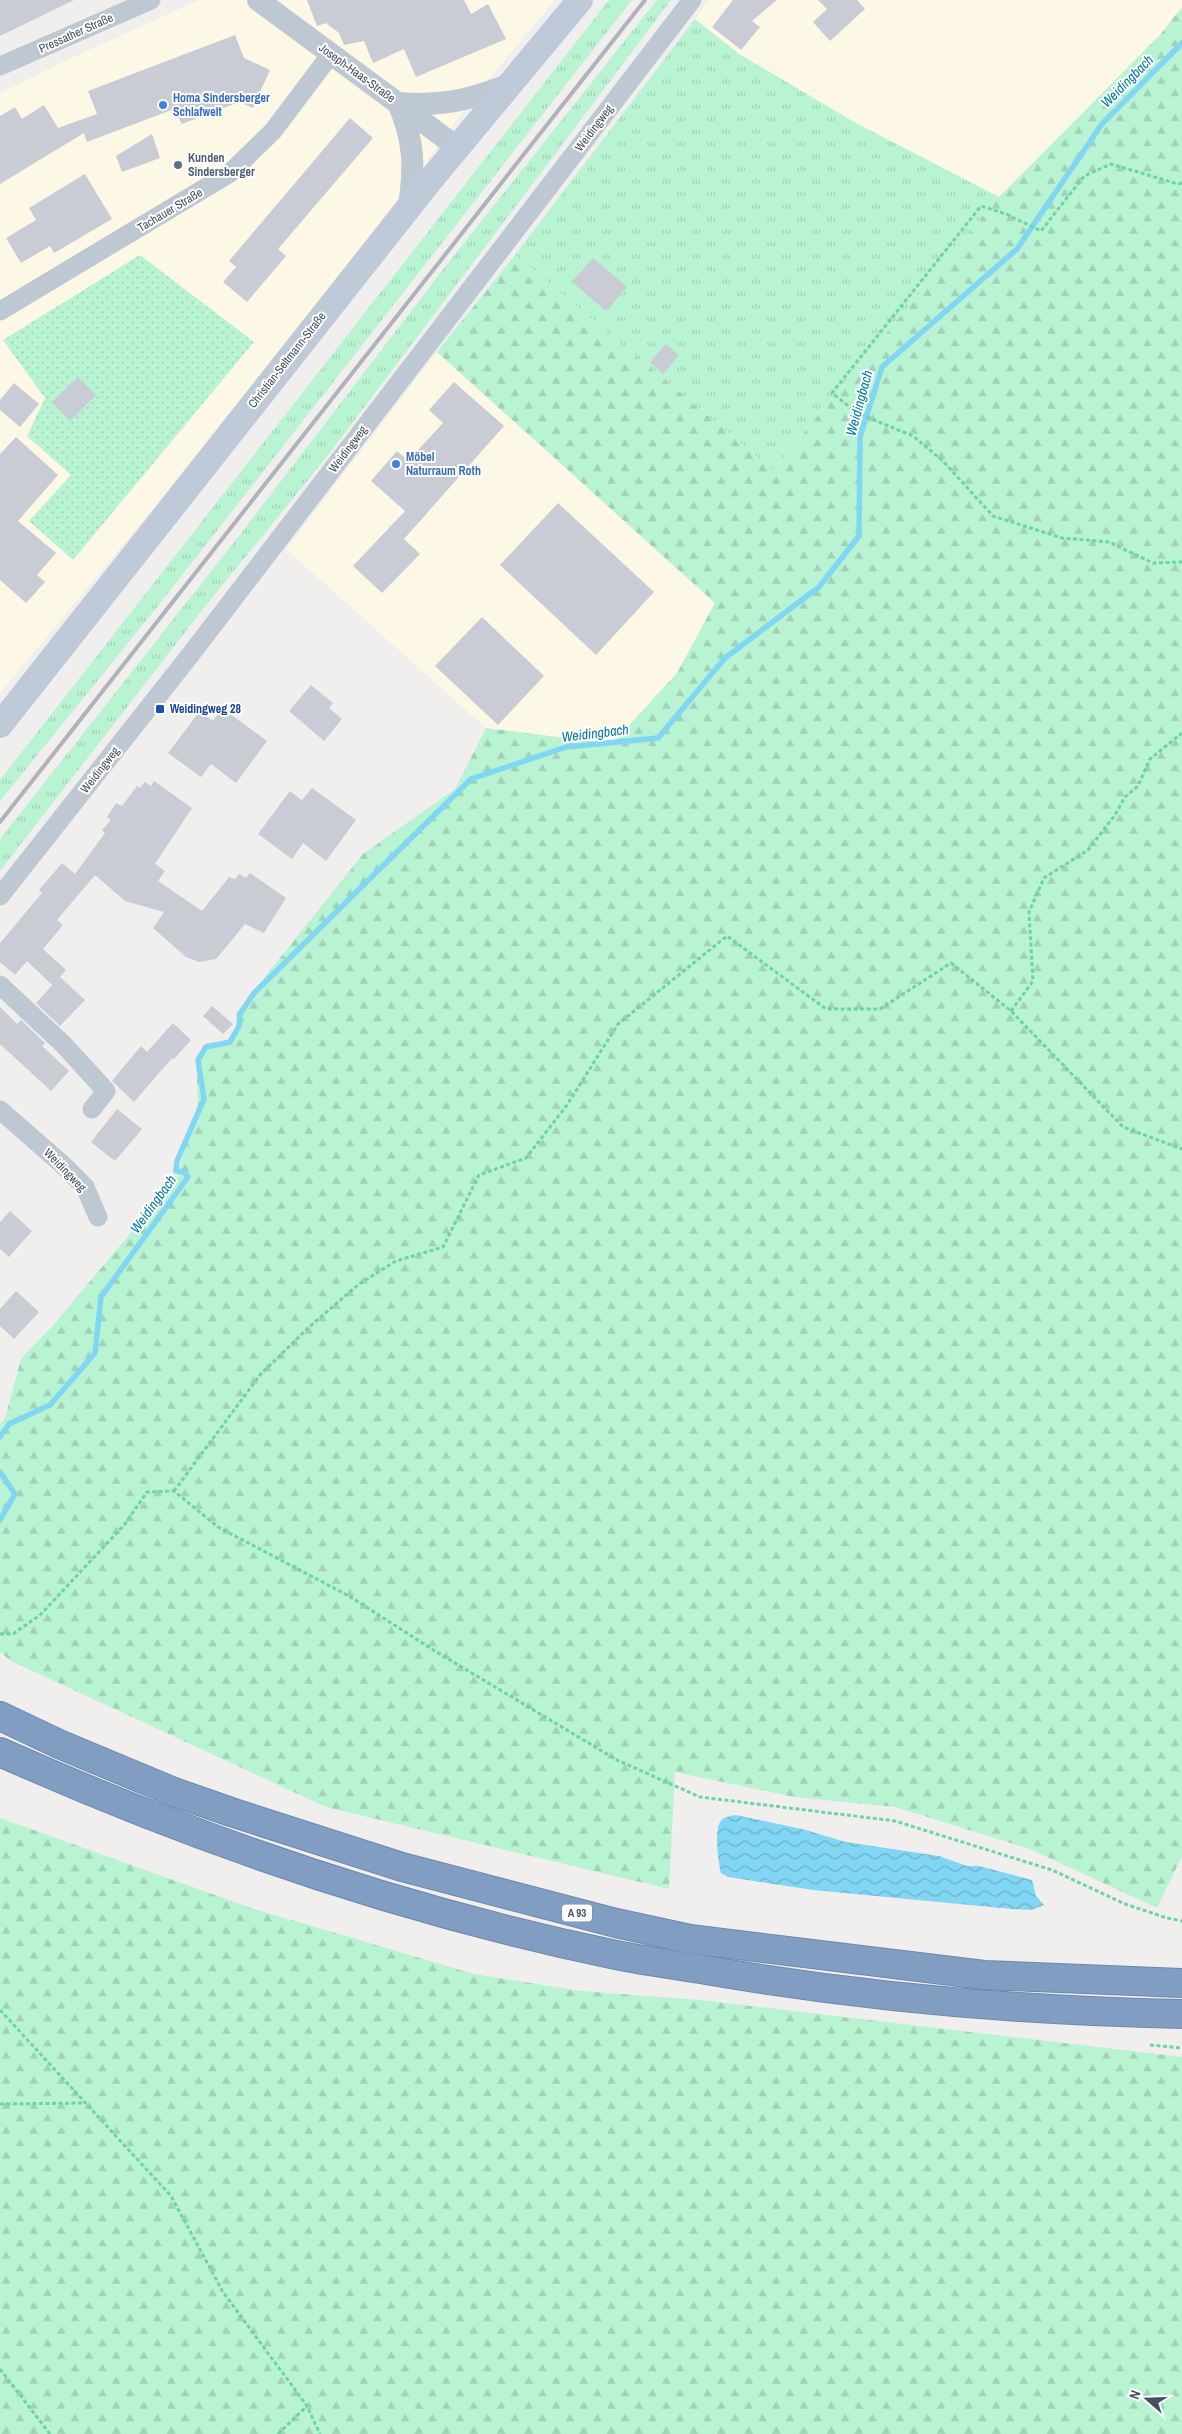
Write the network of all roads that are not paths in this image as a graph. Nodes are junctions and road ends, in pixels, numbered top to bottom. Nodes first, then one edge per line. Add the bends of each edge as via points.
1 (151, 0) edge
2 (258, 0) edge
3 (580, 0) edge
4 (692, 0) edge
5 (331, 54) junction
6 (0, 66) edge
7 (508, 85) junction
8 (398, 103) junction
9 (457, 147) junction
10 (409, 206) junction
11 (0, 311) edge
12 (0, 725) edge
13 (0, 896) edge
14 (0, 985) edge
15 (92, 1109) dead end
16 (0, 1110) edge
17 (98, 1217) dead end
18 (0, 1716) edge
19 (0, 1752) edge
20 (1182, 1983) edge
21 (1182, 2014) edge

1 - 6 street, Pressather Straße
2 - 5 street, Joseph-Haas-Straße
3 - 7 main road, Christian-Seltmann-Straße
4 - 13 street, Weidingweg via 181,667
5 - 8 street, Joseph-Haas-Straße
5 - 11 street, Tachauer Straße via 273,131 230,173
7 - 8 street via 473,98 441,104
7 - 9 main road, Christian-Seltmann-Straße
8 - 9 street, Joseph-Haas-Straße
8 - 10 street via 409,128 413,152
9 - 10 main road, Christian-Seltmann-Straße
10 - 12 main road, Christian-Seltmann-Straße
14 - 15 street via 63,1044 106,1091
16 - 17 street, Weidingweg via 85,1187
18 - 20 highway, A 93 via 174,1792 248,1818 402,1867 616,1923 690,1939 984,1975
19 - 21 highway via 106,1798 298,1868 406,1901 616,1955 843,1991 1026,2007

